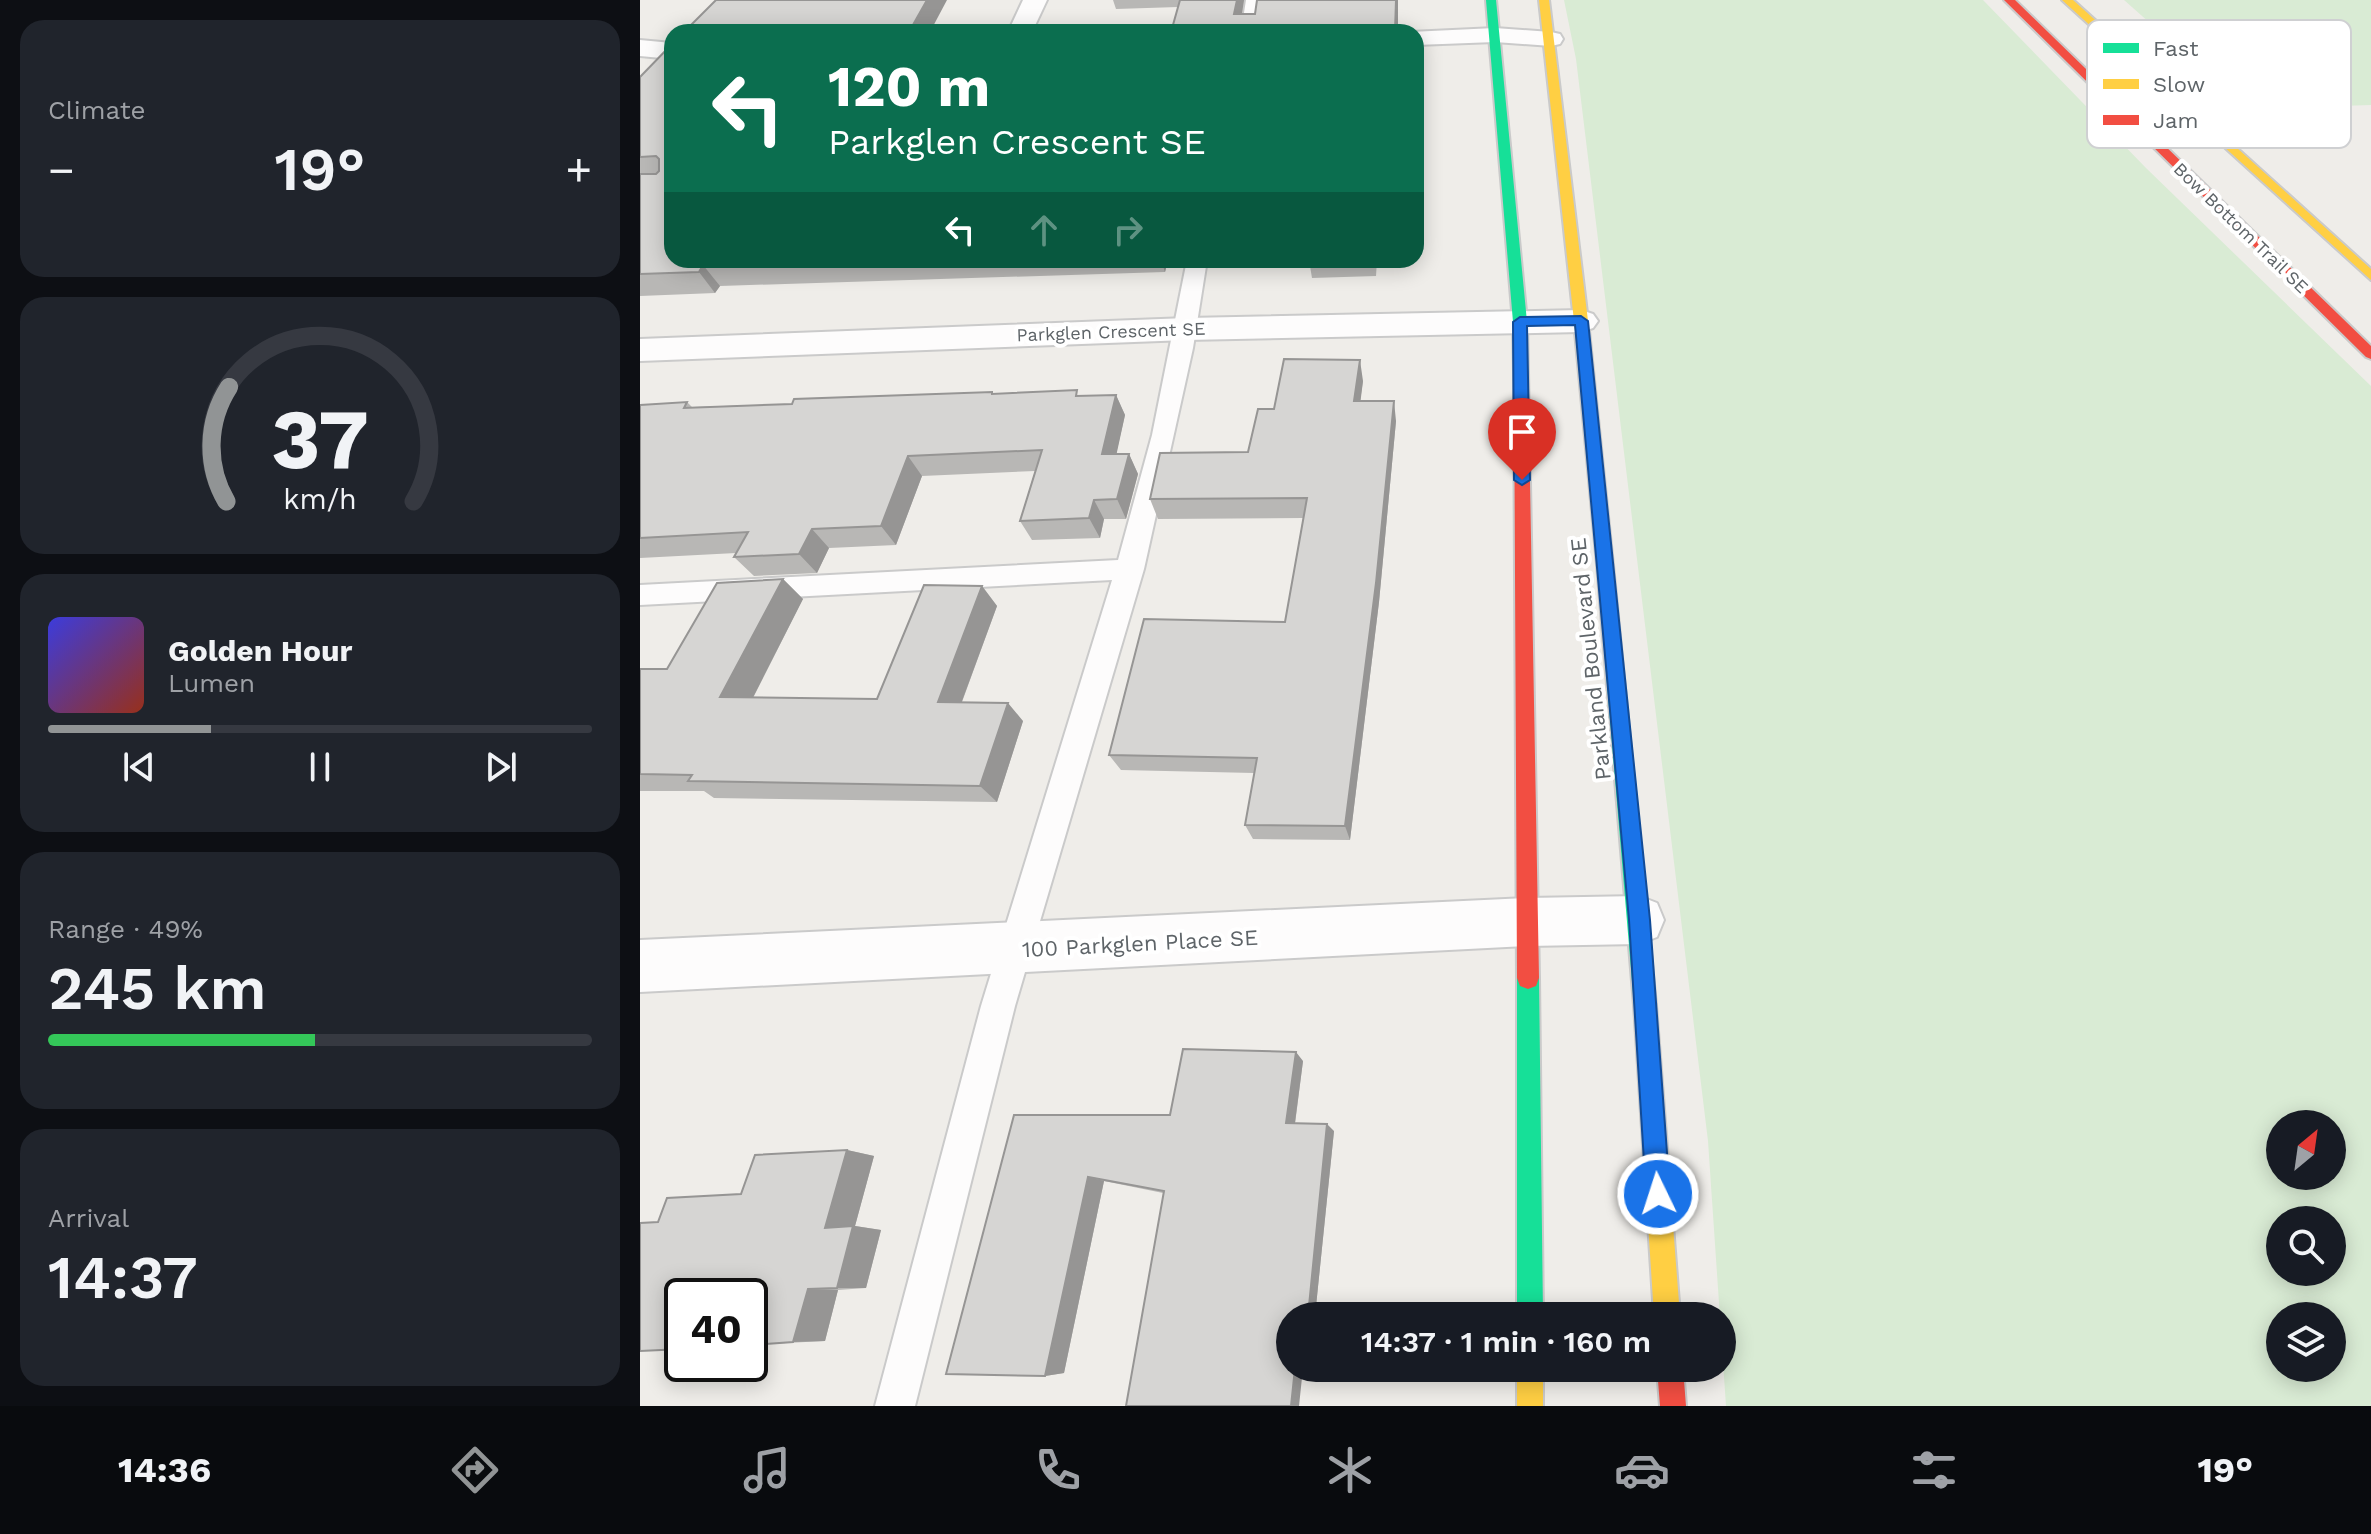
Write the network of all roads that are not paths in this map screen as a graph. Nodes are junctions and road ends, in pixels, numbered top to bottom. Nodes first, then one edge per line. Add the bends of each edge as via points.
1 (1035, 0) edge
2 (1254, 0) edge
3 (1491, 0) edge
4 (1544, 0) edge
5 (2009, 0) edge
6 (2067, 0) edge
7 (2089, 20) edge
8 (1024, 24) edge
9 (1250, 24) edge
10 (1495, 35) junction
11 (1424, 38) edge
12 (1551, 39) junction
13 (640, 48) edge
14 (664, 50) edge
15 (2087, 76) edge
16 (2160, 148) edge
17 (2230, 148) edge
18 (1196, 268) edge
19 (2371, 276) edge
20 (1581, 321) junction
21 (1520, 322) junction
22 (1187, 329) junction
23 (640, 350) edge
24 (2371, 354) edge
25 (1131, 569) junction
26 (640, 595) edge
27 (1639, 920) junction
28 (1528, 922) junction
29 (1014, 950) junction
30 (640, 966) edge
31 (1530, 1302) edge
32 (1666, 1302) edge
33 (1530, 1382) edge
34 (1671, 1382) edge
35 (895, 1406) edge
36 (1530, 1406) edge
37 (1673, 1406) edge

1 - 8 street
2 - 9 lane
3 - 10 street
4 - 12 street, Parkland Boulevard SE
5 - 15 street, Bow Bottom Trail SE
6 - 7 street
10 - 11 street
10 - 12 street
10 - 21 street
12 - 20 street, Parkland Boulevard SE
13 - 14 street
16 - 24 street, Bow Bottom Trail SE
17 - 19 street
18 - 22 lane
20 - 21 street, Parkglen Crescent SE
20 - 27 street, Parkland Boulevard SE
21 - 22 street, Parkglen Crescent SE
21 - 28 street
22 - 23 street, Parkglen Crescent SE
22 - 25 lane
25 - 26 lane
25 - 29 lane
27 - 28 street, 100 Parkglen Place SE
27 - 32 street, Parkland Boulevard SE
28 - 29 street, 100 Parkglen Place SE
28 - 31 street
29 - 30 street, 100 Parkglen Place SE
29 - 35 lane
33 - 36 street
34 - 37 street

